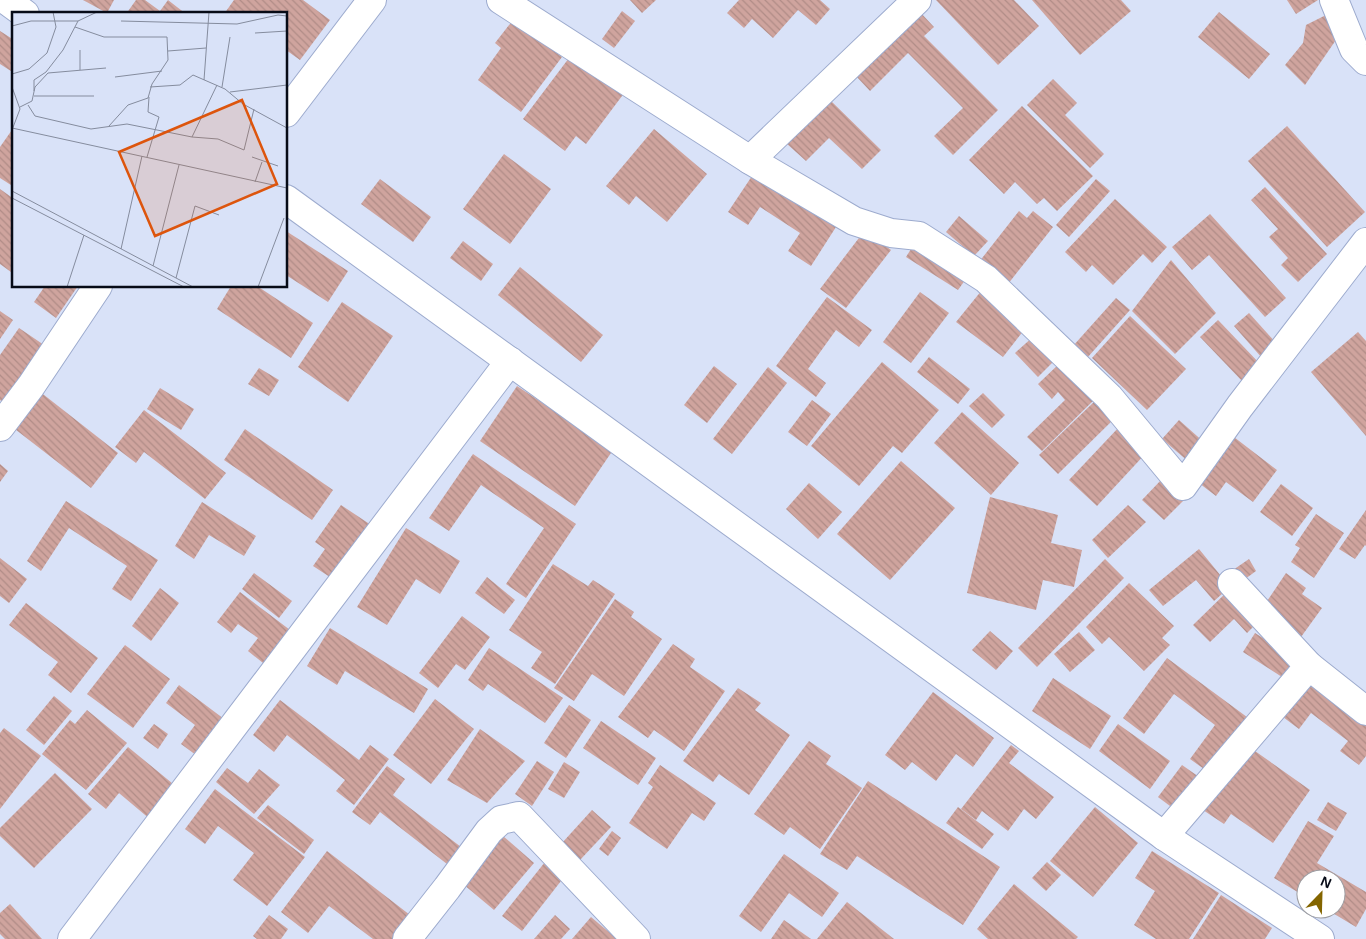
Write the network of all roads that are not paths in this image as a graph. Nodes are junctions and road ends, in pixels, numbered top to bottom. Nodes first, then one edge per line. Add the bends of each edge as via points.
1 (6, 0) edge
2 (372, 0) edge
3 (501, 0) edge
4 (917, 0) edge
5 (1334, 0) edge
6 (22, 12) edge
7 (1366, 61) edge
8 (288, 110) edge
9 (750, 160) junction
10 (288, 200) edge
11 (1366, 242) edge
12 (97, 288) edge
13 (510, 361) junction
14 (0, 427) edge
15 (1232, 582) dead end
16 (1309, 666) junction
17 (1366, 711) edge
18 (1164, 836) junction
19 (72, 939) edge
20 (407, 939) edge
21 (636, 939) edge
22 (1320, 939) edge

1 - 6 street
2 - 8 street
3 - 9 street
4 - 9 street
5 - 7 street via 1354,49
9 - 11 street via 854,221 919,236 986,279 1109,396 1182,486
10 - 13 street
12 - 14 street
13 - 18 street
13 - 19 street
15 - 16 street
16 - 17 street
16 - 18 street
18 - 22 street
20 - 21 street via 490,831 501,820 520,816

